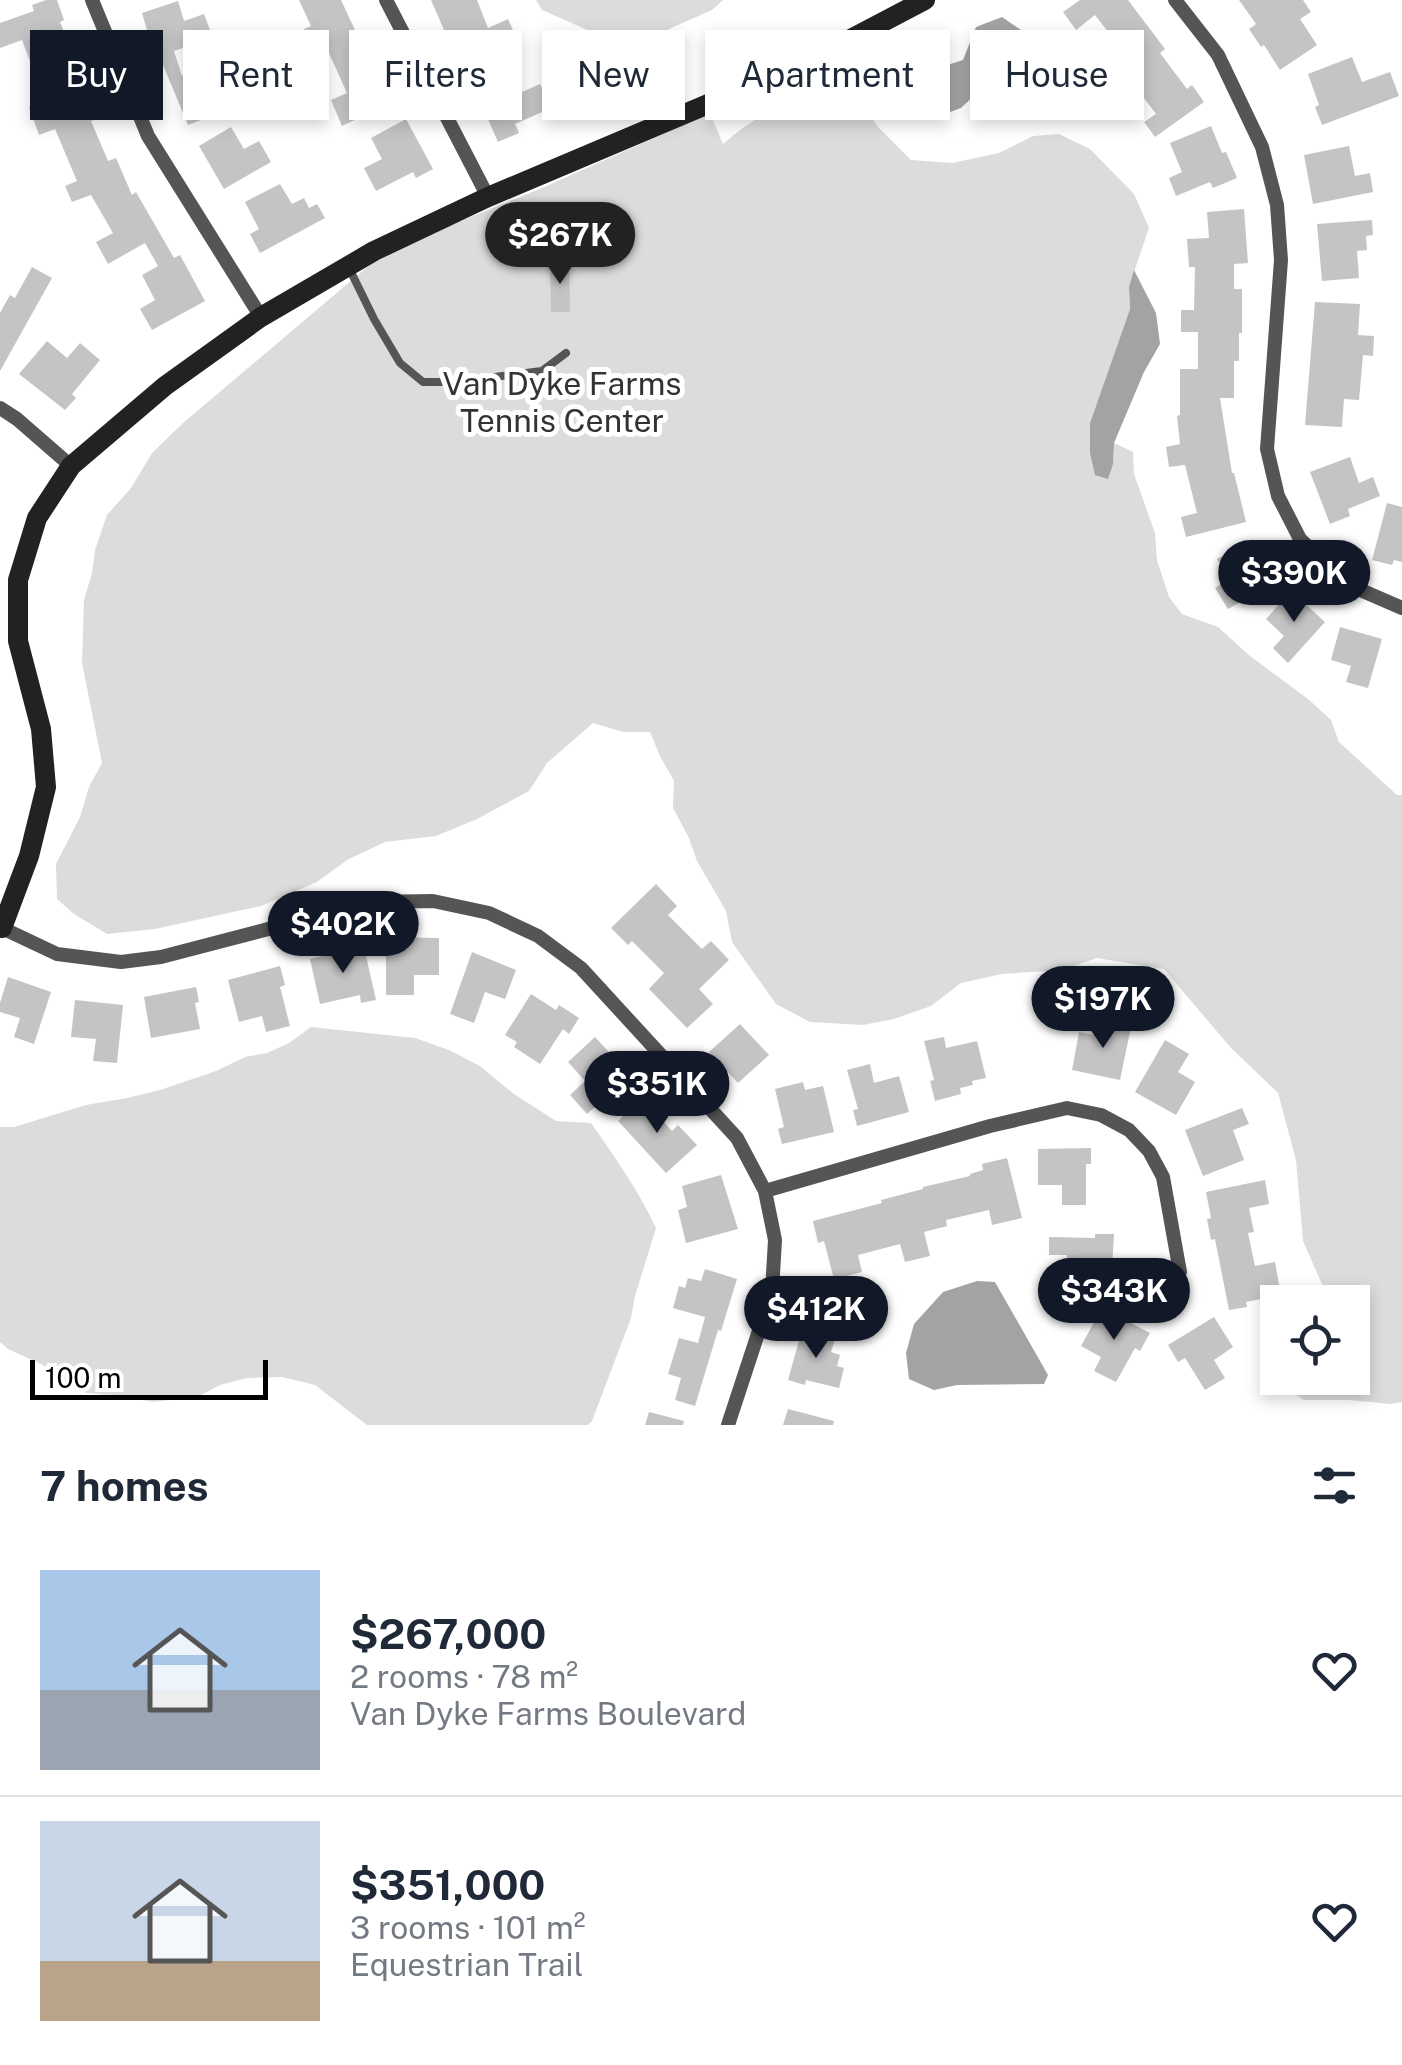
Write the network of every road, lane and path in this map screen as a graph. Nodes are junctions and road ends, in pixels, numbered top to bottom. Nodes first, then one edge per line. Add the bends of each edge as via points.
1 (92, 0) edge
2 (386, 0) edge
3 (925, 0) edge
4 (1176, 0) edge
5 (488, 198) junction
6 (348, 266) junction
7 (261, 317) junction
8 (566, 354) dead end
9 (0, 408) edge
10 (71, 466) junction
11 (1402, 608) edge
12 (1, 927) edge
13 (765, 1191) junction
14 (1180, 1272) dead end
15 (728, 1425) edge

1 - 7 street via 148,136
2 - 5 street
3 - 5 street via 802,64
4 - 11 street via 1218,55 1262,146 1276,205 1282,260 1267,450 1278,496 1300,539 1349,585
5 - 6 street
6 - 7 street
6 - 8 lane via 400,364 422,382 542,371
7 - 10 street
9 - 10 street
10 - 12 street via 37,518 18,580 18,641 41,728 46,787
12 - 13 street via 57,954 121,962 372,902 433,901 489,913 538,936 580,968 738,1138
13 - 14 street via 1067,1108 1101,1115 1149,1151 1163,1177
13 - 15 street via 775,1240 772,1291

